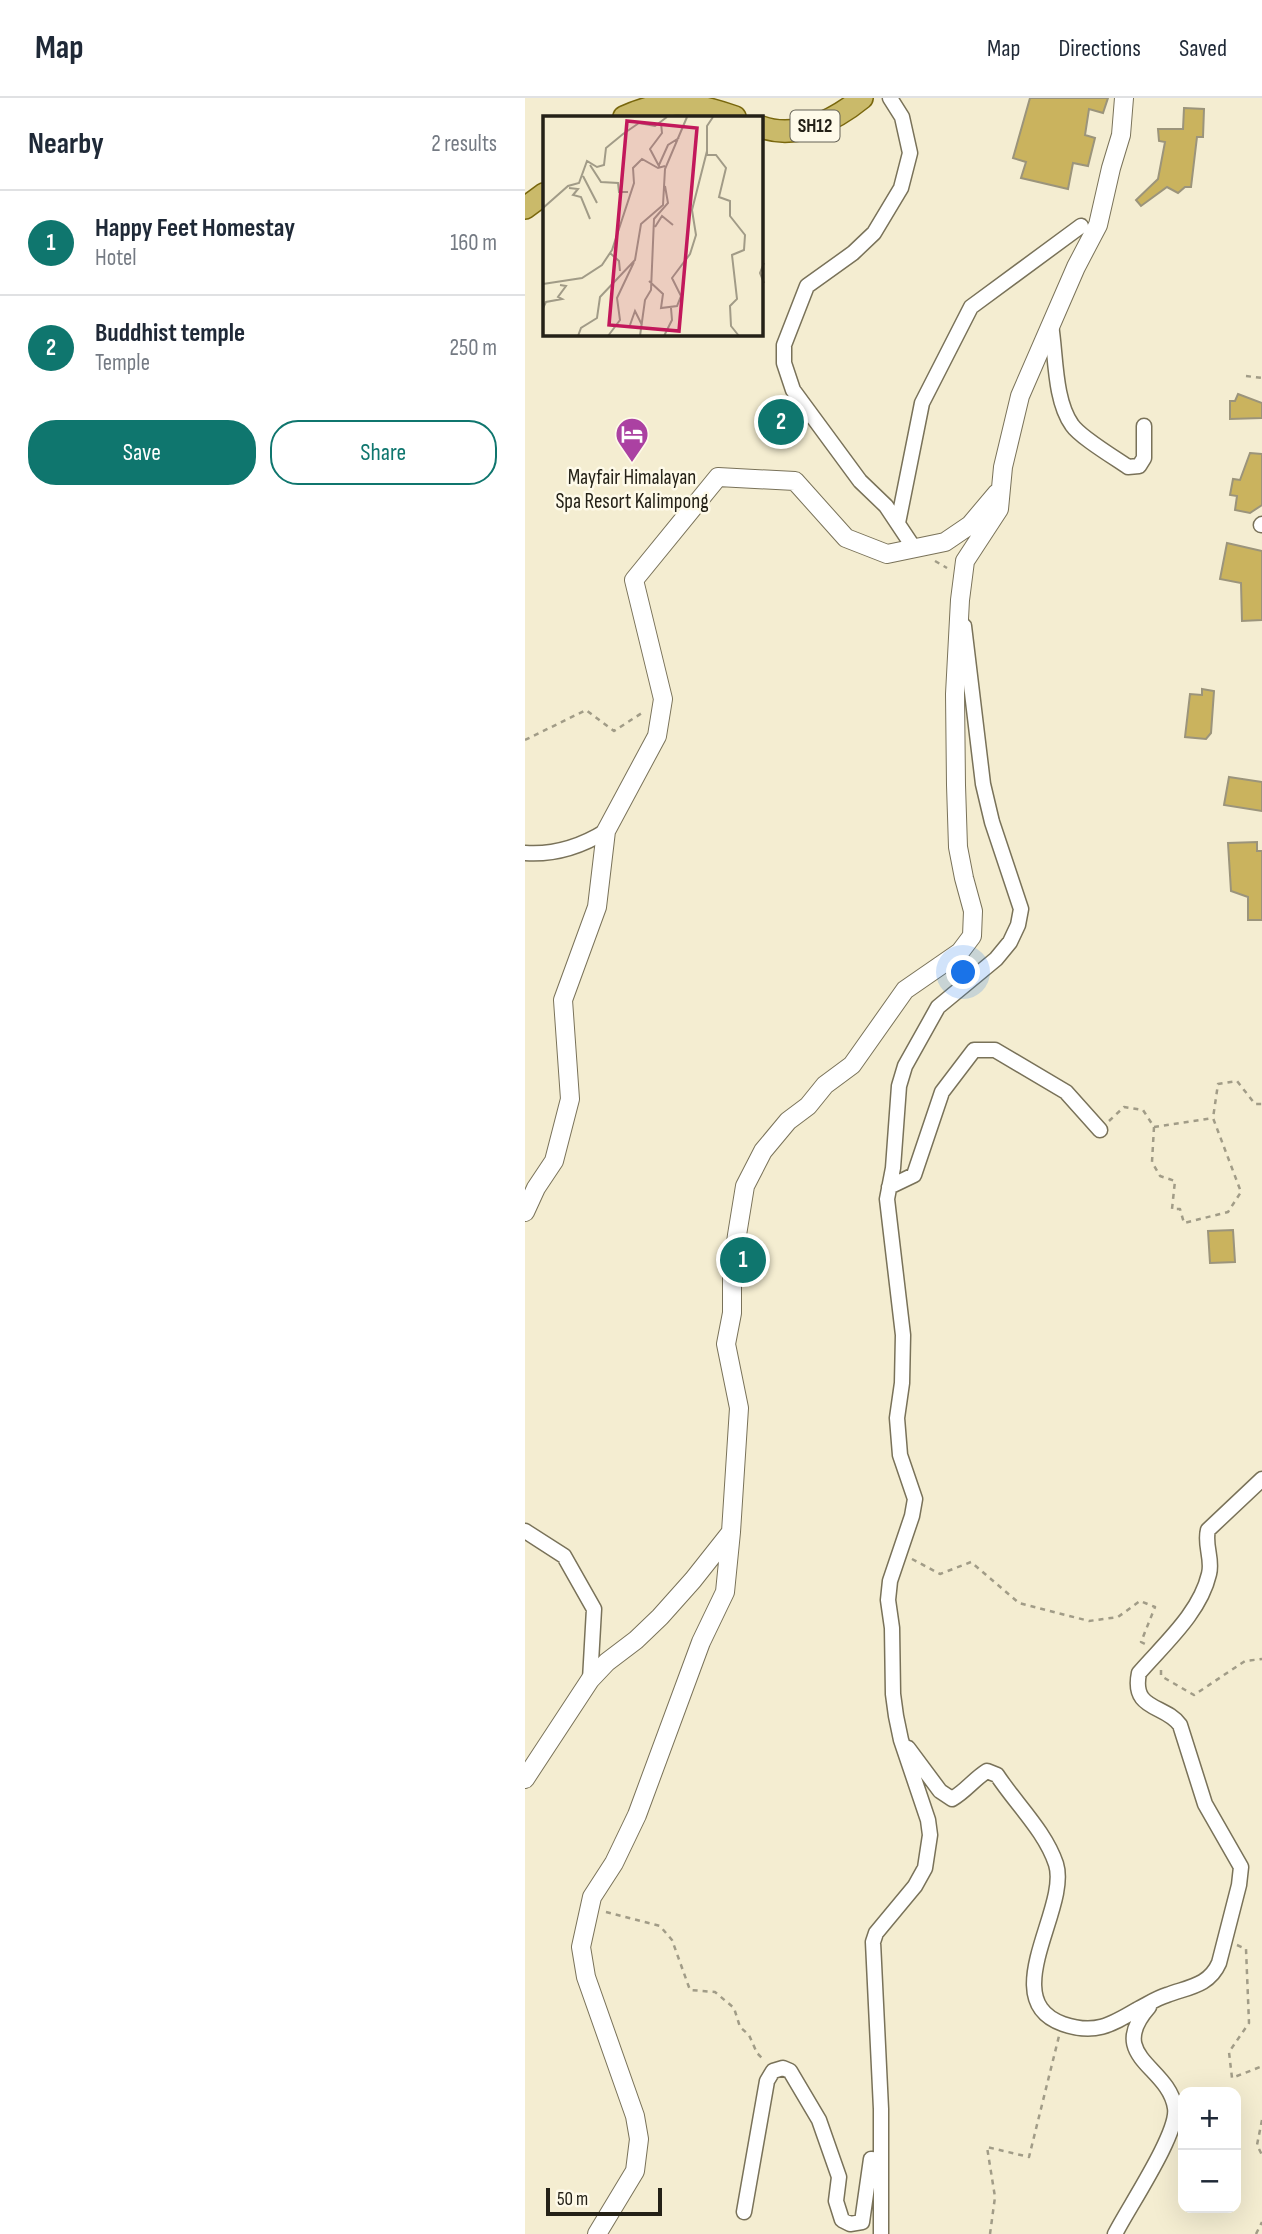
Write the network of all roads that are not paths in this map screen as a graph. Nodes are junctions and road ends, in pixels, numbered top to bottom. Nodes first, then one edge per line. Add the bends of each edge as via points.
1 (862, 98) edge
2 (890, 98) edge
3 (1124, 98) edge
4 (626, 116) edge
5 (732, 116) edge
6 (763, 127) edge
7 (543, 195) edge
8 (525, 208) edge
9 (1081, 226) dead end
10 (1051, 325) junction
11 (1145, 426) dead end
12 (1003, 484) junction
13 (898, 523) junction
14 (914, 548) junction
15 (960, 600) junction
16 (606, 831) junction
17 (525, 853) edge
18 (1100, 1130) road end
19 (889, 1187) junction
20 (525, 1212) edge
21 (1262, 1479) edge
22 (525, 1531) edge
23 (731, 1532) junction
24 (590, 1680) junction
25 (901, 1740) junction
26 (525, 1779) edge
27 (1154, 2001) junction
28 (881, 2160) junction
29 (744, 2212) dead end
30 (597, 2234) edge
31 (881, 2234) edge
32 (1115, 2234) edge

1 - 6 main road, SH12 via 819,125 791,130
2 - 13 street via 902,117 909,153 901,188 874,233 807,286 783,345 793,390 860,481
3 - 10 street via 1121,135 1098,225
4 - 5 main road via 652,102 673,99
7 - 8 main road
9 - 13 street via 971,307 922,403
10 - 11 street via 1059,389 1072,427 1128,467 1139,466 1144,458
10 - 12 street via 1020,396
12 - 14 street via 970,525 945,542
12 - 15 street via 999,509 965,561
13 - 14 street
14 - 16 street via 887,554 846,538 795,481 718,477 634,580 663,699 657,736
15 - 19 street via 983,783 1021,909 1010,942 938,1007 905,1066
15 - 23 street via 955,694 958,847 973,911 972,936 960,952 905,990 852,1065 825,1085 763,1151 745,1186 726,1344 739,1408
16 - 17 street via 562,850
16 - 20 street via 597,906 563,1000 570,1100 554,1161
18 - 19 street via 1066,1092 995,1051 974,1050 942,1091 914,1175
19 - 25 street via 888,1224 903,1335 897,1418 900,1455 915,1499 888,1600 893,1694
21 - 27 street via 1208,1530 1209,1573 1202,1592 1188,1616 1139,1673 1137,1685 1143,1699 1180,1725 1205,1804 1241,1867 1214,1975
22 - 24 street via 564,1556 594,1609
23 - 24 street via 660,1617
23 - 30 street via 725,1592 701,1643 637,1815 592,1897 581,1947 586,1978 635,2116 639,2140 635,2171
24 - 26 street
25 - 27 street via 940,1791 952,1799 987,1771 997,1775 1056,1864 1057,1898 1037,1956 1035,1992 1044,2012 1063,2024 1103,2028
25 - 28 street via 930,1835 925,1868 873,1942
27 - 32 street via 1134,2028 1133,2044 1169,2092 1175,2122
28 - 29 street via 871,2159 862,2222 842,2220 836,2201 839,2177 819,2120 790,2071 773,2071 767,2081
28 - 31 street

